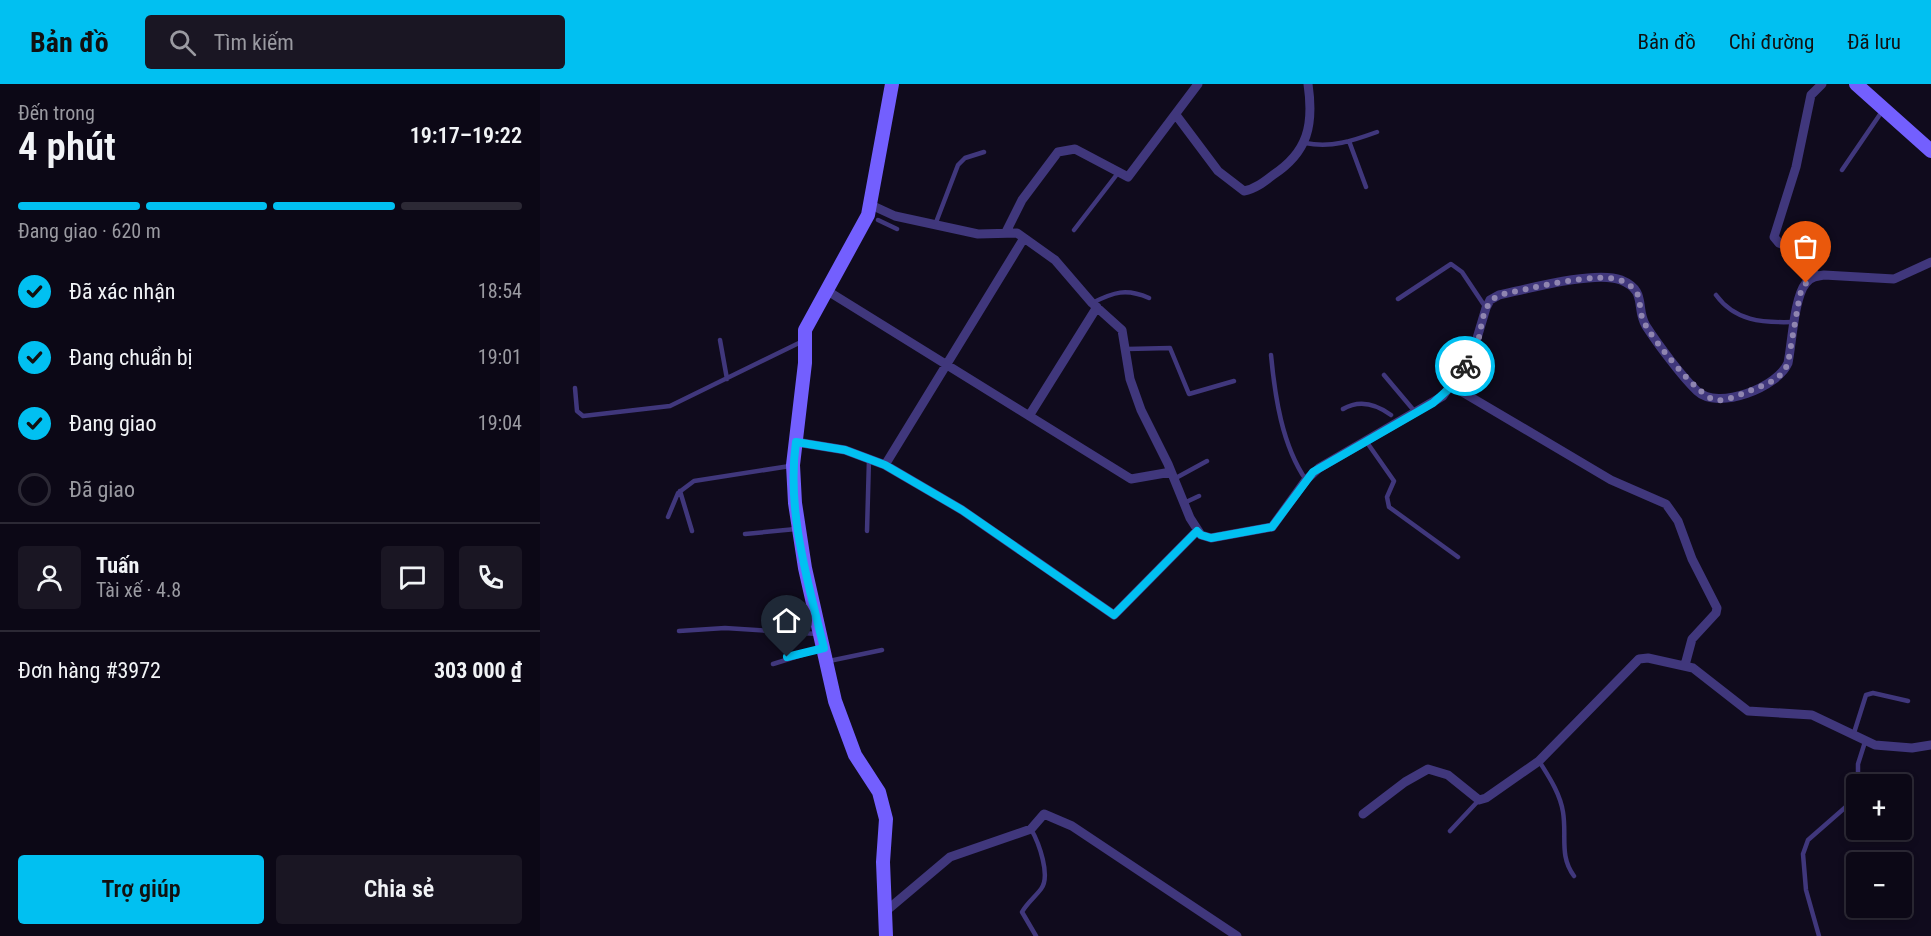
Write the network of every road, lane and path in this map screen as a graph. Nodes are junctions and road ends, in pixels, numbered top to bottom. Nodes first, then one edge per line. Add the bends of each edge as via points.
1 (892, 84) edge
2 (1198, 84) edge
3 (1308, 84) edge
4 (1822, 84) edge
5 (1856, 84) edge
6 (1884, 109) junction
7 (1176, 115) junction
8 (1377, 132) dead end
9 (1349, 141) junction
10 (1305, 143) junction
11 (1931, 151) edge
12 (984, 152) dead end
13 (1842, 170) dead end
14 (1118, 173) junction
15 (1366, 187) dead end
16 (872, 214) junction
17 (935, 225) junction
18 (897, 229) dead end
19 (1074, 230) dead end
20 (1006, 232) junction
21 (1024, 238) junction
22 (1931, 262) edge
23 (1816, 276) junction
24 (826, 290) junction
25 (1716, 296) dead end
26 (1149, 298) dead end
27 (1398, 299) dead end
28 (1094, 305) junction
29 (1486, 308) junction
30 (1795, 322) junction
31 (720, 340) dead end
32 (807, 340) junction
33 (1127, 349) junction
34 (1271, 355) dead end
35 (946, 364) junction
36 (1384, 375) dead end
37 (728, 379) junction
38 (1234, 381) dead end
39 (1452, 386) junction
40 (575, 387) dead end
41 (1343, 409) dead end
42 (1416, 413) junction
43 (1391, 415) dead end
44 (1029, 416) junction
45 (1366, 441) junction
46 (796, 442) junction
47 (869, 459) junction
48 (1207, 461) dead end
49 (793, 465) junction
50 (885, 465) junction
51 (1173, 476) junction
52 (1306, 480) junction
53 (680, 491) junction
54 (1199, 496) dead end
55 (1184, 503) junction
56 (668, 517) dead end
57 (798, 529) junction
58 (692, 531) dead end
59 (867, 531) dead end
60 (1197, 531) junction
61 (745, 534) dead end
62 (1458, 557) dead end
63 (679, 631) dead end
64 (822, 641) junction
65 (882, 650) dead end
66 (826, 662) junction
67 (773, 664) dead end
68 (1686, 665) junction
69 (1908, 701) dead end
70 (1853, 736) junction
71 (1865, 742) junction
72 (1931, 745) edge
73 (1539, 761) junction
74 (1858, 774) edge
75 (1479, 800) junction
76 (1846, 808) edge
77 (1363, 814) dead end
78 (1031, 829) junction
79 (1450, 831) dead end
80 (1574, 876) dead end
81 (886, 911) junction
82 (886, 936) edge
83 (1036, 936) edge
84 (1237, 936) edge
85 (1819, 936) edge

1 - 16 street
2 - 7 street
3 - 10 street via 1309,130
4 - 23 street via 1810,95 1798,158 1774,237 1798,251
5 - 6 street
6 - 11 street
6 - 13 lane
7 - 10 street via 1218,171 1244,191 1281,170
7 - 14 street via 1132,175
8 - 9 lane
9 - 10 lane via 1323,147
9 - 15 lane
12 - 17 lane via 965,158 958,165
14 - 19 lane
14 - 20 street via 1075,149 1058,152 1022,200
16 - 17 street
16 - 18 lane
16 - 24 street
17 - 20 street via 978,234
20 - 21 street
21 - 28 street via 1054,260
21 - 35 street
22 - 23 street via 1894,279
23 - 30 street via 1800,294
24 - 32 street via 805,330
24 - 35 street
25 - 30 lane via 1740,316 1759,322
26 - 28 lane via 1122,290
27 - 29 lane via 1450,264 1462,272
28 - 33 street via 1122,330
28 - 44 street
29 - 30 street via 1499,295 1581,279 1623,281 1640,296 1645,325 1697,391 1716,400 1727,400 1784,373
29 - 39 street via 1477,345
31 - 37 lane
32 - 37 lane
32 - 46 street
33 - 38 lane via 1170,348 1189,393
33 - 51 street via 1127,365 1137,400
34 - 52 lane via 1278,405 1295,464
35 - 44 street
35 - 50 street
36 - 42 lane
37 - 40 lane via 670,406 590,417 577,411
39 - 42 street
39 - 68 street via 1611,480 1666,504 1673,512 1717,608 1692,639
41 - 43 lane via 1359,402
42 - 45 street
44 - 51 street via 1131,479
45 - 52 street
45 - 62 lane via 1394,481 1389,507
46 - 47 street via 845,450
46 - 49 street
47 - 50 street
47 - 59 lane
48 - 51 lane
49 - 53 lane via 694,481
49 - 57 street
50 - 60 street via 962,510 1114,615
51 - 55 street
52 - 60 street via 1272,527 1211,538
53 - 56 lane
53 - 58 lane
54 - 55 lane
55 - 60 street
57 - 61 lane
57 - 64 street
63 - 64 lane via 724,628
64 - 66 street
64 - 67 lane
65 - 66 lane
66 - 81 street via 835,701 855,755 879,792 886,819
68 - 70 street via 1748,711 1812,715
68 - 73 street via 1648,658 1632,664
69 - 70 lane via 1874,693 1866,695
70 - 71 street
71 - 72 street via 1912,748
71 - 74 lane
73 - 75 street
73 - 80 lane via 1560,799 1564,855
75 - 77 street via 1448,775 1428,769
75 - 79 lane
76 - 85 lane via 1808,840 1803,854 1806,890
78 - 81 street via 950,857
78 - 83 lane via 1042,848 1046,880 1022,912
78 - 84 street via 1044,814 1060,819
81 - 82 street

